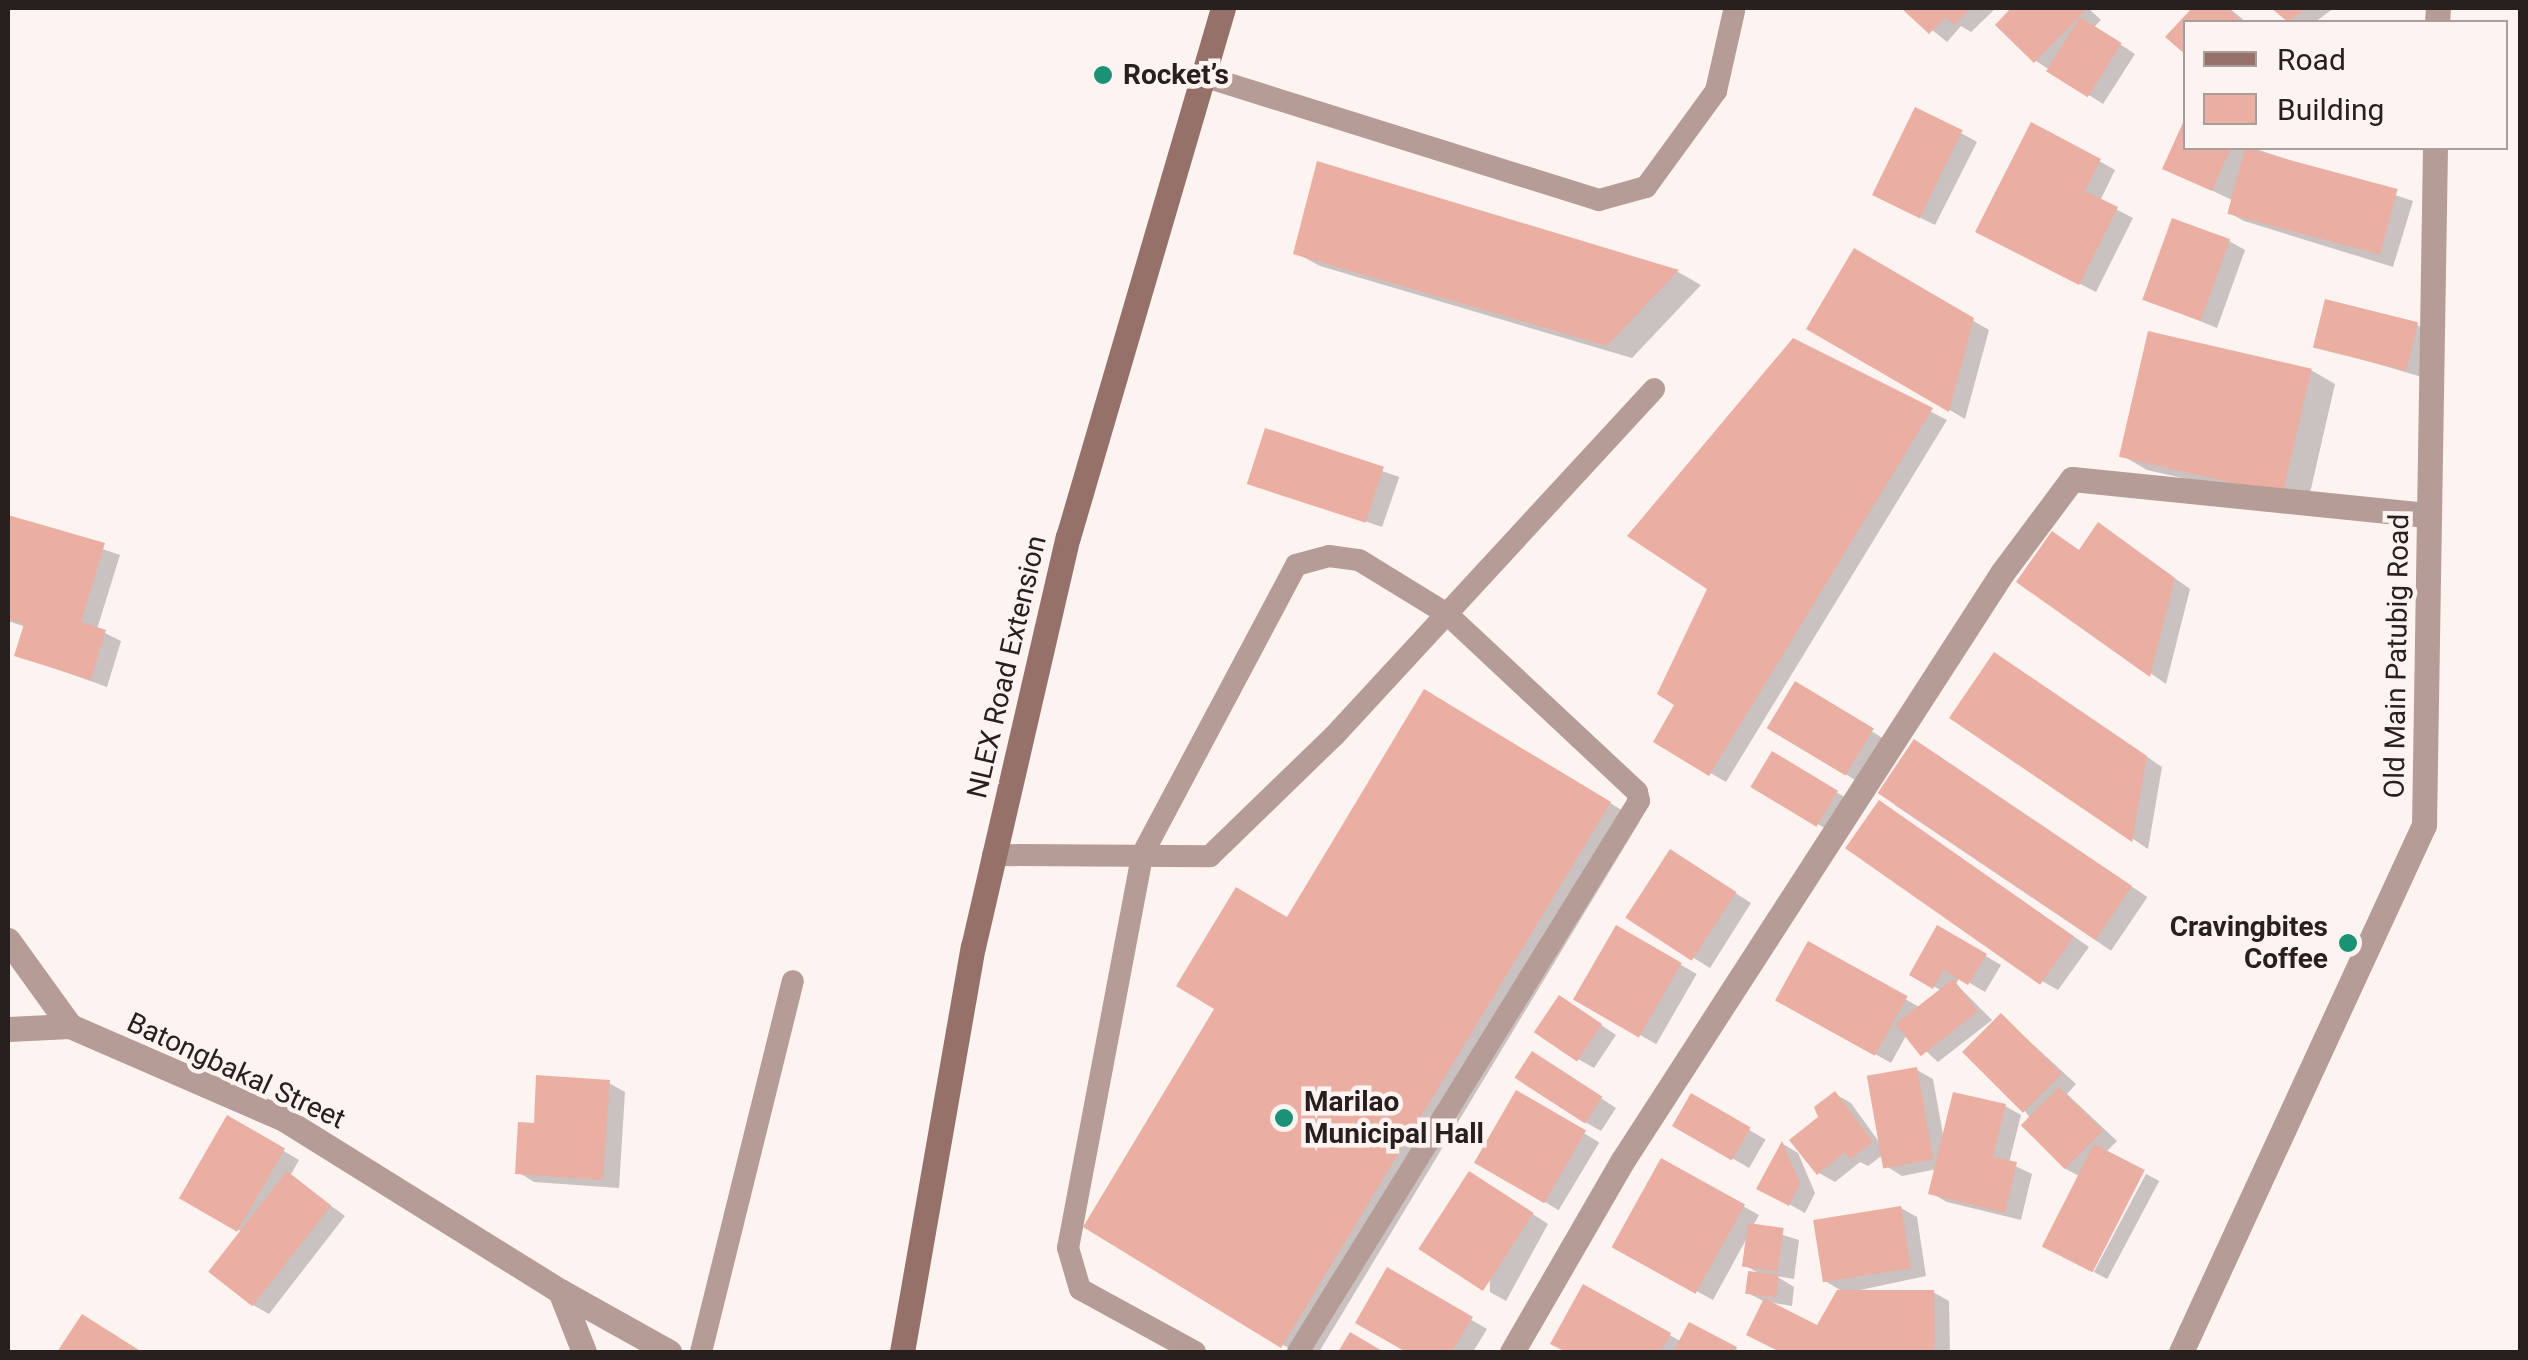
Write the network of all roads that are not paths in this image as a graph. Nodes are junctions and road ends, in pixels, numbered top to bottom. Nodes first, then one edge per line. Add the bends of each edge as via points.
1 (1222, 8) edge
2 (1734, 11) dead end
3 (1202, 76) junction
4 (2435, 150) edge
5 (1654, 390) dead end
6 (2429, 515) junction
7 (1447, 614) junction
8 (992, 855) junction
9 (1142, 855) junction
10 (8, 940) edge
11 (793, 980) dead end
12 (70, 1026) junction
13 (8, 1030) edge
14 (560, 1291) junction
15 (584, 1352) edge
16 (669, 1352) edge
17 (702, 1352) edge
18 (902, 1352) edge
19 (1195, 1352) edge
20 (1298, 1352) edge
21 (1512, 1352) edge
22 (2181, 1352) edge

1 - 3 main road, NLEX Road Extension
2 - 3 lane via 1716,91 1646,187 1599,200
3 - 8 main road, NLEX Road Extension via 1068,536
4 - 6 street, Old Main Patubig Road
5 - 7 lane
6 - 21 street via 2072,479 2002,572 1623,1160
6 - 22 street, Old Main Patubig Road via 2424,825
7 - 9 lane via 1210,856
7 - 9 lane via 1359,560 1329,556 1296,565
7 - 20 lane via 1637,792 1639,801
8 - 9 lane
8 - 18 main road, NLEX Road Extension
9 - 19 lane via 1068,1248 1080,1289
10 - 12 street
11 - 17 lane
12 - 13 street
12 - 14 street, Batongbakal Street via 282,1118
14 - 15 street
14 - 16 street, Batongbakal Street

